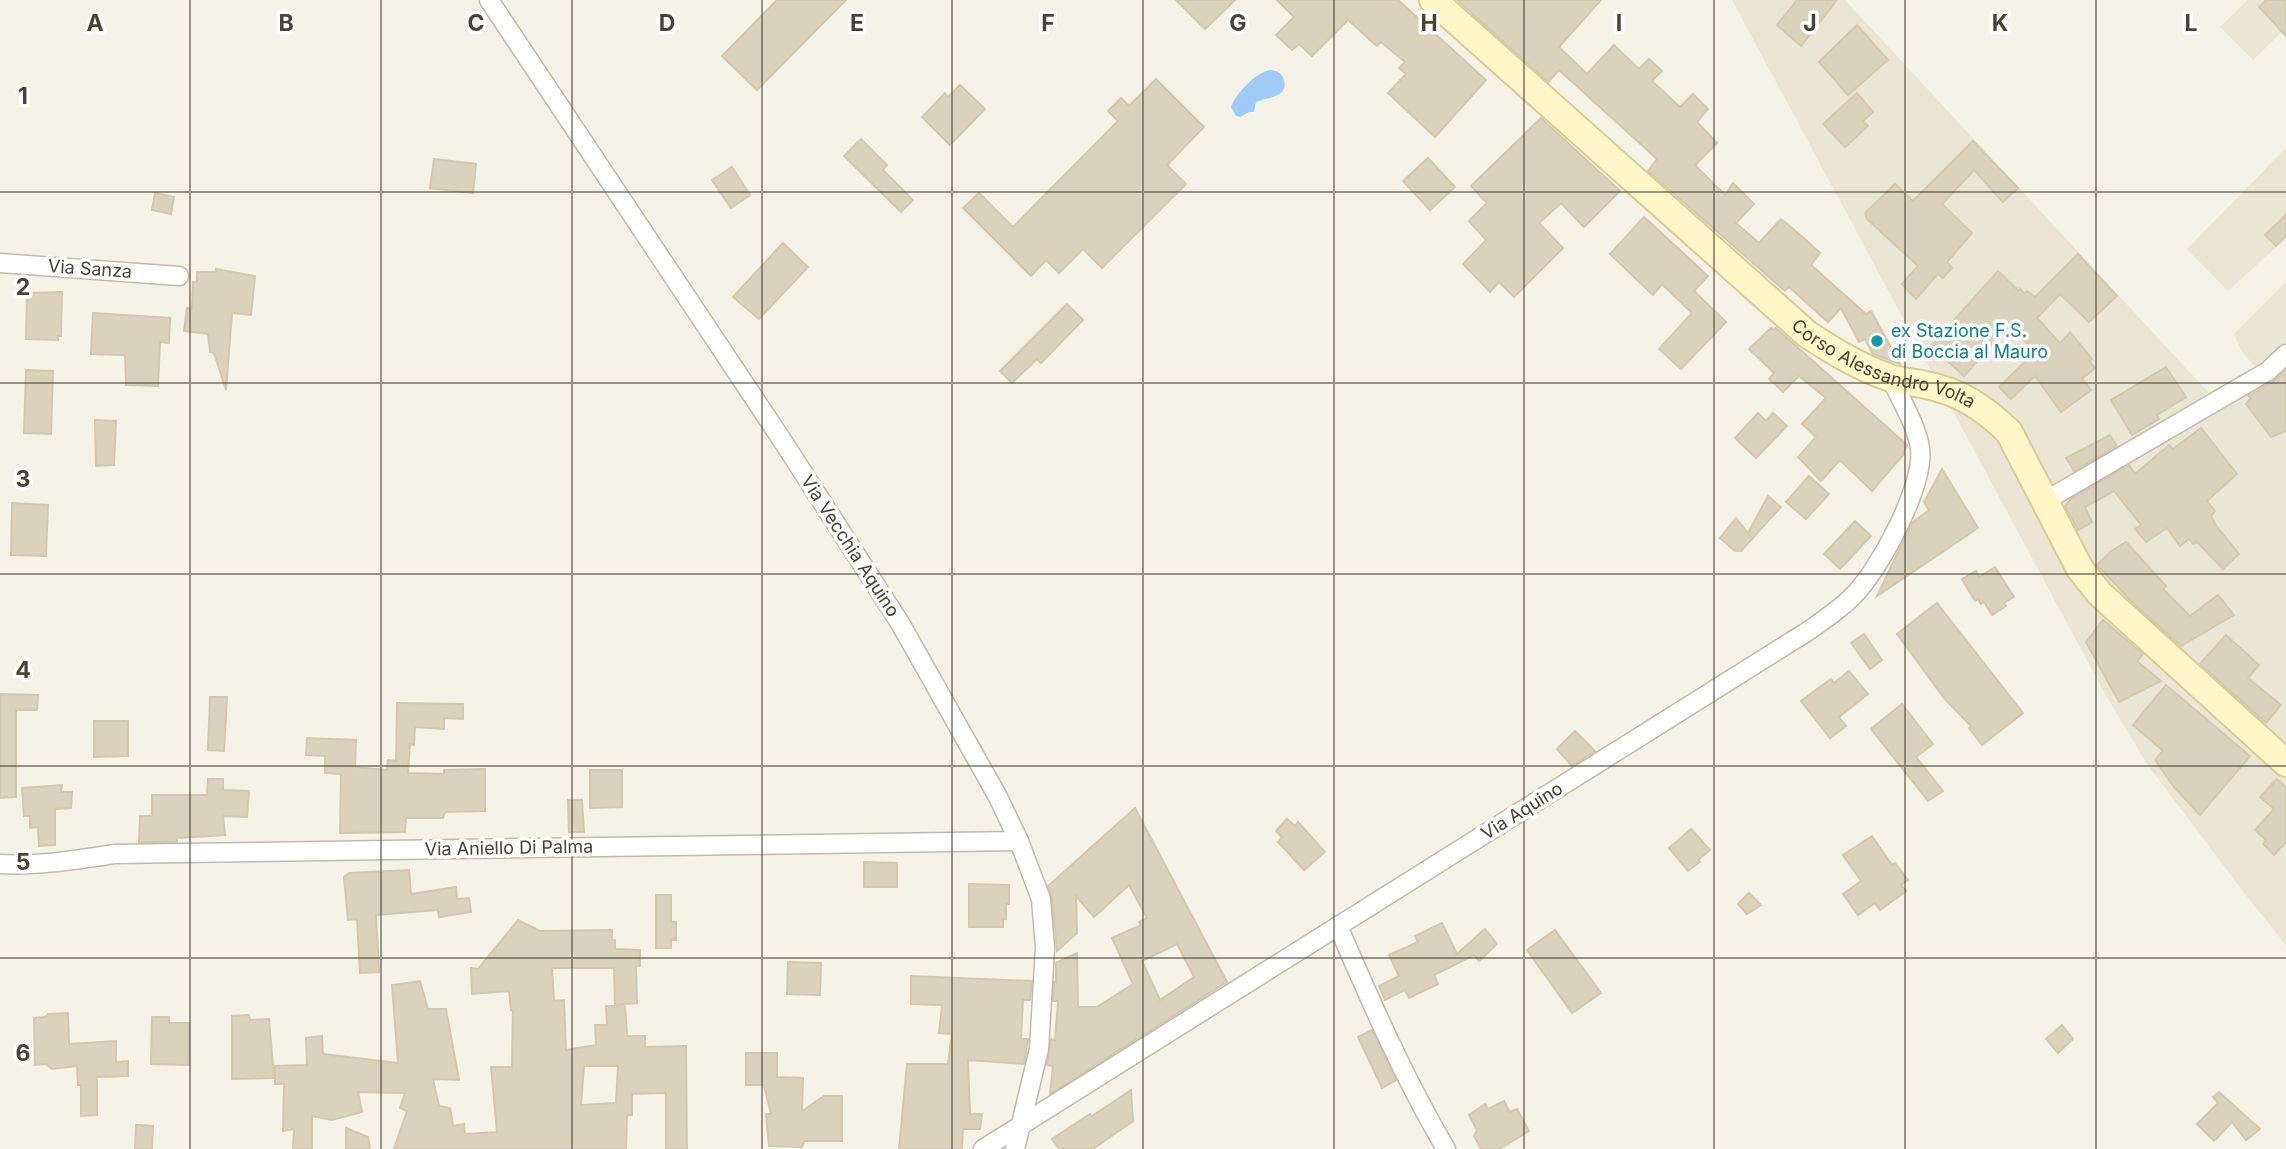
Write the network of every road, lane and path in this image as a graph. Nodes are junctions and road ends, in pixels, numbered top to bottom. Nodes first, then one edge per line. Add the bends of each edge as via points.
1 (489, 0) edge
2 (1433, 0) edge
3 (0, 263) edge
4 (179, 276) dead end
5 (2286, 354) edge
6 (1891, 378) junction
7 (2045, 501) junction
8 (2286, 763) edge
9 (1019, 841) junction
10 (0, 864) edge
11 (1338, 926) junction
12 (1021, 1125) junction
13 (983, 1149) edge
14 (1015, 1149) edge
15 (1446, 1149) edge

1 - 9 street, Via Vecchia Aquino via 900,623
2 - 6 main road, Corso Alessandro Volta via 1807,334 1836,354
3 - 4 street, Via Sanza
5 - 7 street via 2268,371
6 - 7 main road, Corso Alessandro Volta via 1976,403 2010,432
6 - 11 street, Via Aquino via 1920,445 1919,472 1890,541 1854,596 1805,633
7 - 8 main road, Corso Alessandro Volta via 2080,569 2100,594
9 - 10 street, Via Aniello Di Palma via 114,854
9 - 12 street, Via Vecchia Aquino via 1041,899 1045,948 1039,1049
11 - 12 street, Via Aquino
11 - 15 street
12 - 13 street, Via Aquino
12 - 14 street, Via Vecchia Aquino

